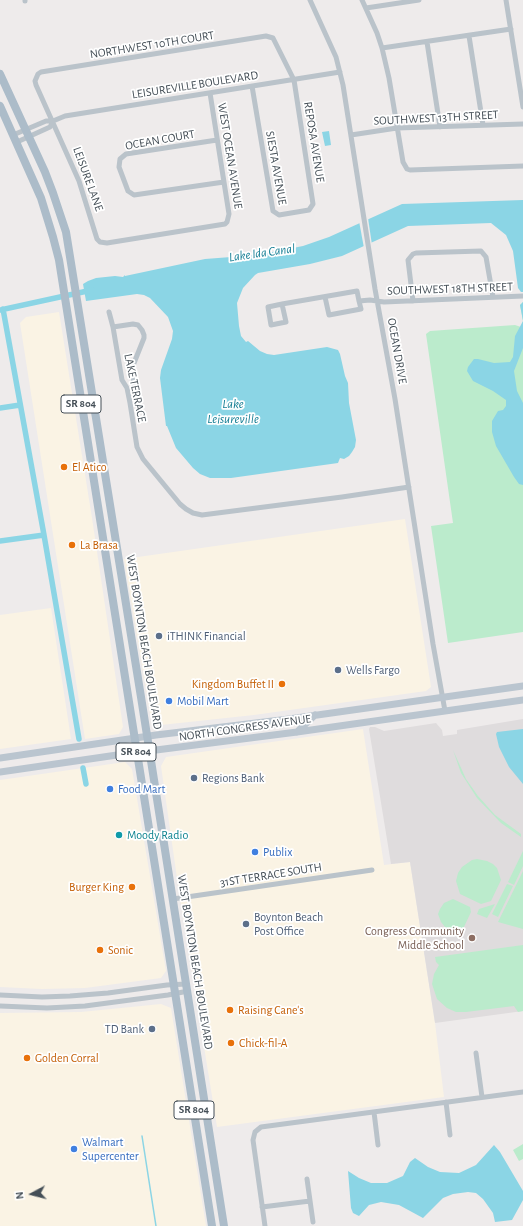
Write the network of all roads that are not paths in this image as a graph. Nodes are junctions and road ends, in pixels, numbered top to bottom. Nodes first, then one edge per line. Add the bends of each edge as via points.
1 (310, 0) edge
2 (362, 0) edge
3 (419, 0) edge
4 (506, 0) edge
5 (366, 8) junction
6 (511, 29) junction
7 (469, 36) junction
8 (426, 42) junction
9 (382, 48) junction
10 (340, 72) junction
11 (0, 74) edge
12 (294, 80) junction
13 (252, 86) junction
14 (210, 93) junction
15 (0, 106) edge
16 (523, 107) edge
17 (53, 121) junction
18 (523, 124) edge
19 (483, 125) junction
20 (440, 127) junction
21 (397, 128) junction
22 (28, 132) junction
23 (351, 135) junction
24 (15, 138) junction
25 (217, 140) junction
26 (523, 166) edge
27 (224, 182) junction
28 (312, 208) joint
29 (227, 222) joint
30 (523, 296) edge
31 (326, 297) junction
32 (493, 297) junction
33 (359, 301) junction
34 (377, 301) junction
35 (414, 301) junction
36 (282, 304) junction
37 (109, 312) dead end
38 (113, 327) junction
39 (136, 402) dead end
40 (409, 487) junction
41 (106, 556) junction
42 (120, 568) junction
43 (109, 577) junction
44 (123, 587) junction
45 (523, 686) edge
46 (442, 697) junction
47 (523, 700) edge
48 (446, 711) junction
49 (315, 715) junction
50 (289, 719) junction
51 (297, 732) junction
52 (279, 734) junction
53 (147, 737) junction
54 (134, 739) junction
55 (150, 751) junction
56 (136, 753) junction
57 (0, 758) edge
58 (0, 772) edge
59 (372, 870) dead end
60 (173, 900) junction
61 (173, 984) junction
62 (187, 988) junction
63 (0, 994) edge
64 (175, 994) junction
65 (0, 1006) edge
66 (476, 1053) dead end
67 (523, 1092) edge
68 (482, 1097) junction
69 (446, 1102) junction
70 (374, 1112) junction
71 (450, 1135) dead end
72 (378, 1145) dead end
73 (307, 1179) dead end
74 (310, 1201) junction
75 (262, 1207) junction
76 (313, 1222) dead end
77 (212, 1226) edge
78 (224, 1226) edge
79 (264, 1226) edge

1 - 10 street, OCEAN DRIVE
2 - 5 street
3 - 5 street
4 - 6 street
5 - 9 street
6 - 7 street
6 - 16 street
7 - 8 street
7 - 19 street
8 - 9 street
8 - 20 street
9 - 21 street
10 - 12 street, LEISUREVILLE BOULEVARD
10 - 23 street, OCEAN DRIVE
11 - 22 main road, WEST BOYNTON BEACH BOULEVARD / SR 804
12 - 13 street, LEISUREVILLE BOULEVARD
12 - 17 street, NORTHWEST 10TH COURT via 275,41 269,36 41,72 36,78 36,85
12 - 28 street, REPOSA AVENUE
13 - 14 street, LEISUREVILLE BOULEVARD
13 - 28 street, SIESTA AVENUE via 272,211 279,215 305,212
14 - 17 street, LEISUREVILLE BOULEVARD via 65,116
14 - 25 street, WEST OCEAN AVENUE
15 - 24 main road, WEST BOYNTON BEACH BOULEVARD / SR 804
17 - 22 street, LEISUREVILLE BOULEVARD via 46,121
17 - 29 street, LEISURE LANE via 79,181 97,239 103,243
18 - 19 street, SOUTHWEST 13TH STREET
19 - 20 street, SOUTHWEST 13TH STREET
20 - 21 street, SOUTHWEST 13TH STREET
21 - 23 street, SOUTHWEST 13TH STREET
21 - 26 street via 404,166 410,170
22 - 24 street, LEISUREVILLE BOULEVARD
22 - 24 street, LEISUREVILLE BOULEVARD
22 - 42 main road, WEST BOYNTON BEACH BOULEVARD / SR 804 via 66,232
23 - 34 street, OCEAN DRIVE
24 - 41 main road, WEST BOYNTON BEACH BOULEVARD / SR 804 via 46,214 59,260
25 - 27 street, WEST OCEAN AVENUE
25 - 27 street, OCEAN COURT via 126,154 120,159 119,167 128,191 134,195
27 - 29 street, WEST OCEAN AVENUE via 229,214
30 - 32 street, SOUTHWEST 18TH STREET
31 - 33 street via 357,291
31 - 33 street via 329,315 360,309
31 - 36 street
32 - 35 street, SOUTHWEST 18TH STREET
32 - 35 street via 486,257 481,251 416,253 408,260
33 - 34 street, SOUTHWEST 18TH STREET
34 - 35 street, SOUTHWEST 18TH STREET
34 - 40 street, OCEAN DRIVE
36 - 36 street via 268,307 271,325 286,322
37 - 38 street
38 - 39 street, LAKE TERRACE via 136,324 143,332 144,338 132,368
38 - 40 street, LAKE TERRACE via 137,447 143,458 186,509 202,515
40 - 46 street, OCEAN DRIVE
41 - 42 main road
41 - 43 main road, WEST BOYNTON BEACH BOULEVARD / SR 804
42 - 44 main road, WEST BOYNTON BEACH BOULEVARD / SR 804
43 - 44 main road
43 - 54 main road, WEST BOYNTON BEACH BOULEVARD / SR 804
44 - 53 main road, WEST BOYNTON BEACH BOULEVARD / SR 804
45 - 46 main road, NORTH CONGRESS AVENUE
46 - 48 street, OCEAN DRIVE
46 - 49 main road, NORTH CONGRESS AVENUE
47 - 48 main road, NORTH CONGRESS AVENUE
48 - 51 main road, NORTH CONGRESS AVENUE
49 - 50 main road, NORTH CONGRESS AVENUE
49 - 51 main road
50 - 52 main road
50 - 53 main road, NORTH CONGRESS AVENUE
51 - 52 main road, NORTH CONGRESS AVENUE
52 - 55 main road, NORTH CONGRESS AVENUE
53 - 54 main road, NORTH CONGRESS AVENUE
53 - 55 main road, WEST BOYNTON BEACH BOULEVARD / SR 804
54 - 56 main road, WEST BOYNTON BEACH BOULEVARD / SR 804
54 - 57 main road, NORTH CONGRESS AVENUE
55 - 56 main road, NORTH CONGRESS AVENUE
55 - 60 main road, WEST BOYNTON BEACH BOULEVARD / SR 804
56 - 58 main road, NORTH CONGRESS AVENUE
56 - 61 main road, WEST BOYNTON BEACH BOULEVARD / SR 804
59 - 60 street, 31ST TERRACE SOUTH
60 - 62 main road, WEST BOYNTON BEACH BOULEVARD / SR 804
61 - 62 street
61 - 63 street via 70,996
61 - 64 main road, WEST BOYNTON BEACH BOULEVARD / SR 804
62 - 64 street
62 - 78 main road, WEST BOYNTON BEACH BOULEVARD / SR 804
64 - 65 street via 85,1006
64 - 77 main road, WEST BOYNTON BEACH BOULEVARD / SR 804
66 - 68 street
67 - 68 street
68 - 69 street
69 - 70 street
69 - 71 street
70 - 72 street
70 - 75 street via 257,1129 253,1140
73 - 74 street
74 - 75 street
74 - 76 street
75 - 79 street

